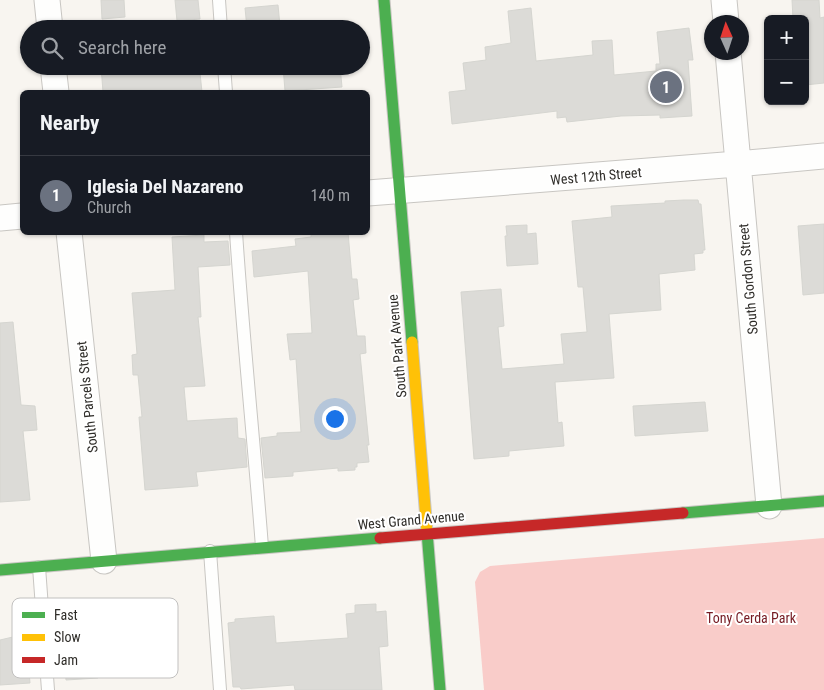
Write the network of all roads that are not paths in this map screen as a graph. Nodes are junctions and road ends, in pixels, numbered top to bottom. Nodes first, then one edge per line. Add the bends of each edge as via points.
1 (47, 0) edge
2 (219, 0) edge
3 (384, 0) edge
4 (724, 0) edge
5 (725, 15) edge
6 (49, 20) edge
7 (220, 20) edge
8 (729, 60) edge
9 (54, 75) edge
10 (225, 75) edge
11 (56, 90) edge
12 (226, 90) edge
13 (824, 156) edge
14 (737, 164) junction
15 (400, 191) junction
16 (370, 193) edge
17 (20, 216) edge
18 (0, 218) edge
19 (69, 235) edge
20 (236, 235) edge
21 (824, 501) edge
22 (768, 506) junction
23 (427, 534) junction
24 (262, 547) junction
25 (210, 551) junction
26 (104, 561) junction
27 (39, 567) junction
28 (0, 570) edge
29 (41, 598) edge
30 (220, 690) edge
31 (440, 690) edge

1 - 6 street
2 - 7 lane
3 - 15 street, South Park Avenue
4 - 5 street
8 - 14 street, South Gordon Street
9 - 11 street
10 - 12 lane
13 - 14 street, West 12th Street
14 - 15 street, West 12th Street
14 - 22 street, South Gordon Street
15 - 16 street, West 12th Street
15 - 23 street, South Park Avenue
17 - 18 street
19 - 26 street, South Parcels Street
20 - 24 lane
21 - 22 street, West Grand Avenue
22 - 23 street, West Grand Avenue
23 - 24 street, West Grand Avenue
23 - 31 street, South Park Avenue
24 - 25 street, West Grand Avenue
25 - 26 street, West Grand Avenue
25 - 30 lane
26 - 27 street, West Grand Avenue
27 - 28 street, West Grand Avenue
27 - 29 lane

